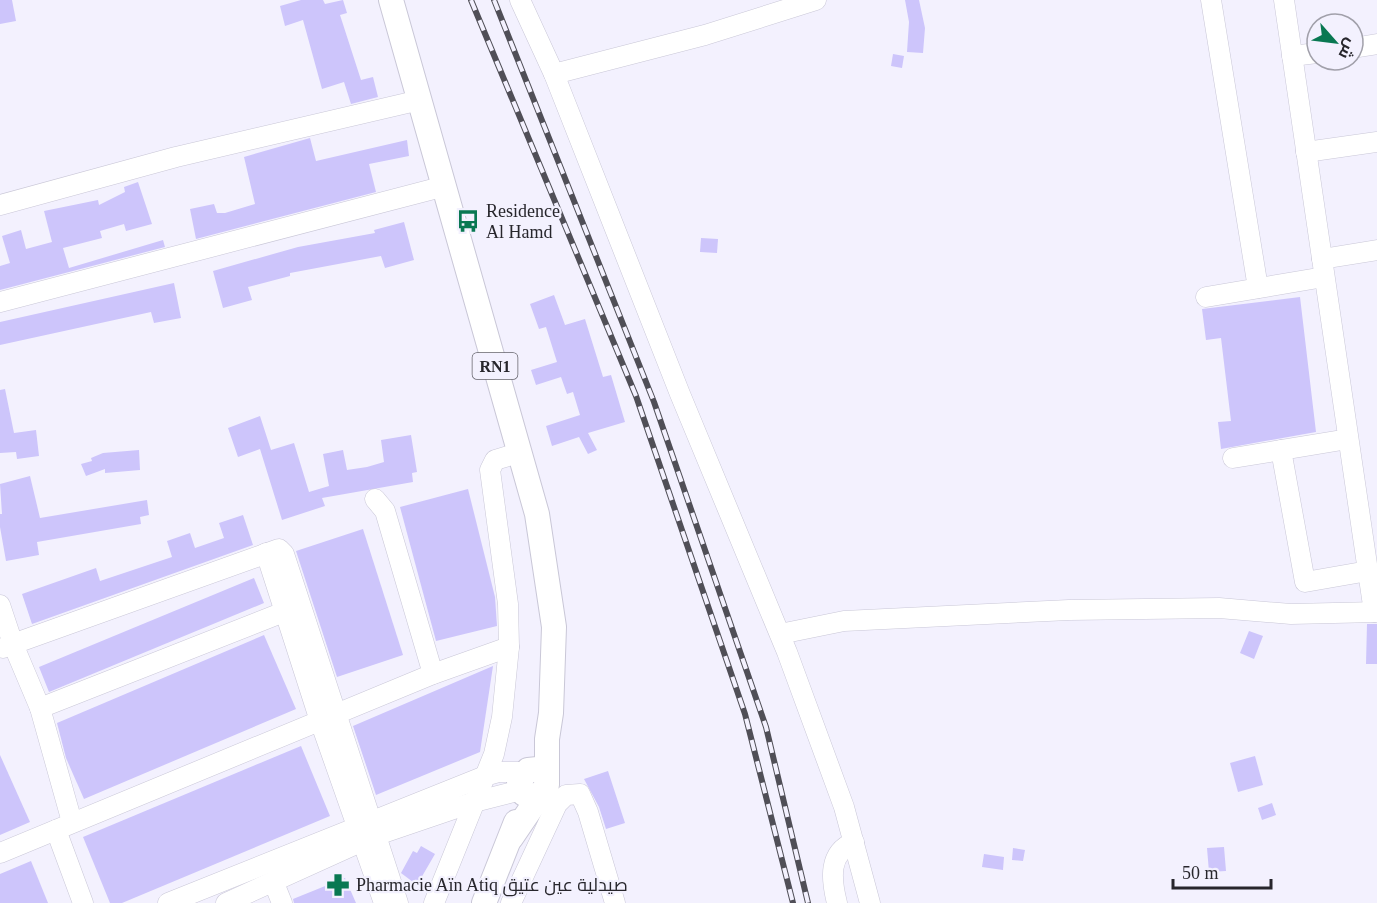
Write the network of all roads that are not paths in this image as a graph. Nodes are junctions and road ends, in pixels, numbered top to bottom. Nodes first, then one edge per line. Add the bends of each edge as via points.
1 (391, 0) edge
2 (816, 0) edge
3 (1211, 0) edge
4 (1284, 0) edge
5 (526, 5) edge
6 (1305, 54) edge
7 (1292, 56) junction
8 (554, 74) junction
9 (420, 100) junction
10 (1377, 142) edge
11 (1306, 152) junction
12 (445, 186) junction
13 (0, 205) edge
14 (1377, 250) edge
15 (1323, 268) junction
16 (1258, 288) junction
17 (1206, 297) dead end
18 (0, 302) edge
19 (1348, 439) junction
20 (1281, 450) junction
21 (519, 453) junction
22 (1233, 458) dead end
23 (375, 500) dead end
24 (1368, 571) junction
25 (0, 605) edge
26 (292, 609) junction
27 (1375, 612) edge
28 (780, 634) junction
29 (6, 646) edge
30 (509, 647) junction
31 (433, 674) junction
32 (40, 708) junction
33 (328, 717) junction
34 (485, 776) junction
35 (533, 782) junction
36 (580, 794) junction
37 (474, 802) junction
38 (64, 826) junction
39 (366, 831) junction
40 (854, 842) junction
41 (0, 853) edge
42 (274, 883) junction
43 (82, 903) edge
44 (168, 903) edge
45 (226, 903) edge
46 (282, 903) edge
47 (384, 903) edge
48 (398, 903) edge
49 (434, 903) edge
50 (484, 903) edge
51 (511, 903) edge
52 (615, 903) edge
53 (837, 903) edge
54 (870, 903) edge

1 - 9 main road, RN1
2 - 8 street via 705,35
3 - 16 street
4 - 7 street
5 - 8 street
6 - 7 street
7 - 11 street
8 - 28 street
9 - 12 main road, RN1
9 - 13 street via 176,157
10 - 11 street
11 - 15 street
12 - 18 street
12 - 21 main road, RN1
14 - 15 street
15 - 16 street
15 - 19 street
16 - 17 street
19 - 20 street
19 - 24 street
20 - 22 street
20 - 24 street via 1305,582
21 - 30 street via 495,460 490,471 508,604
21 - 35 main road, RN1 via 537,514 554,627 551,713
23 - 31 street via 385,511
24 - 27 street
25 - 29 street
26 - 29 street via 266,553
26 - 32 street
26 - 33 street
27 - 28 street via 1291,614 1219,608 977,614 844,621
28 - 40 street
29 - 32 street
30 - 31 street
30 - 34 street via 502,717
31 - 33 street
32 - 38 street
33 - 38 street
33 - 39 street
34 - 35 street via 499,772
34 - 37 street
34 - 39 street
35 - 36 street via 567,783
35 - 37 street
35 - 50 main road, RN1
36 - 51 street via 566,795 557,804
36 - 52 street
37 - 39 street
37 - 49 street
38 - 41 street
38 - 43 street
39 - 42 street
39 - 44 street
39 - 47 street
39 - 48 street
40 - 53 street via 840,851 833,867
40 - 54 street
42 - 45 street
42 - 46 street

